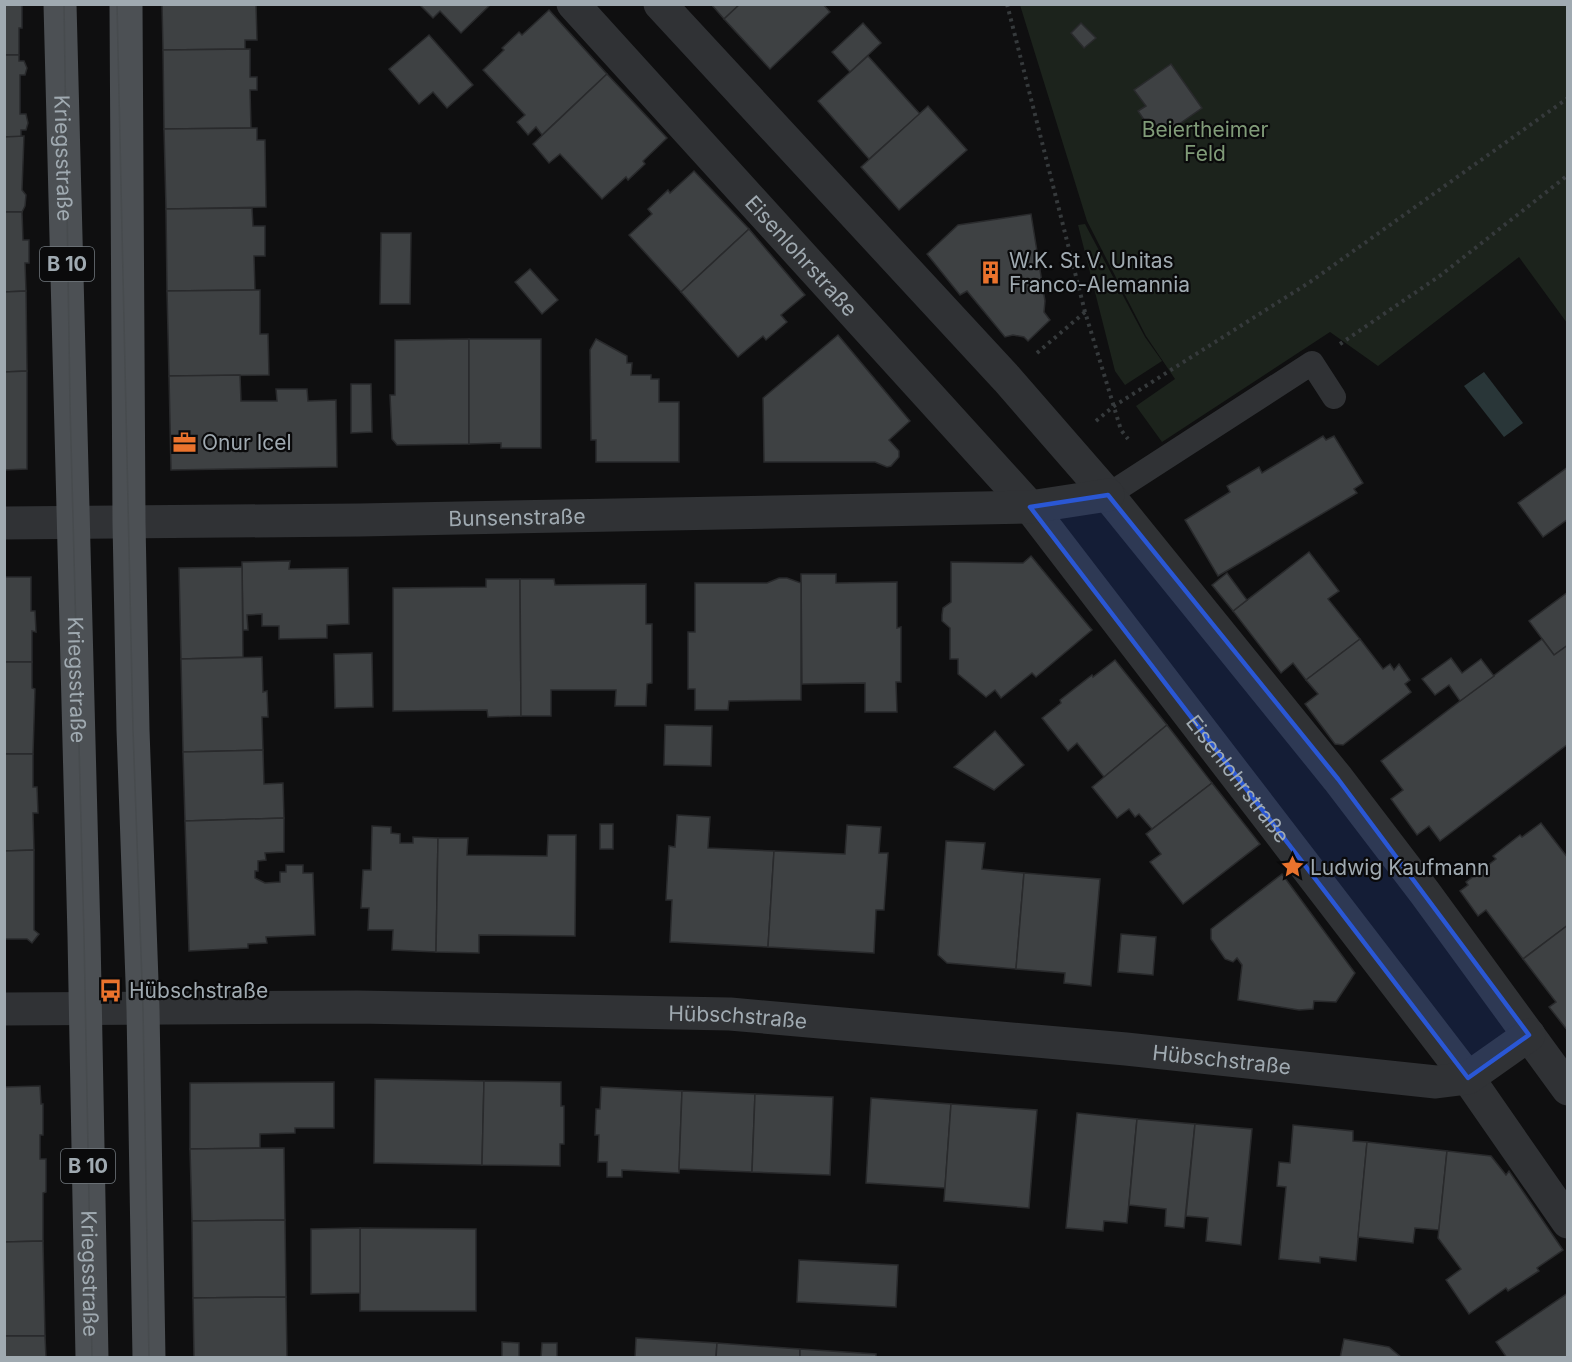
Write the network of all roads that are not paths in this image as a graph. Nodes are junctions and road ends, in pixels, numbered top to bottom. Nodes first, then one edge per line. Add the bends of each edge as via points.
1 (60, 4) edge
2 (126, 4) edge
3 (573, 4) edge
4 (660, 4) edge
5 (1334, 397) dead end
6 (1108, 495) junction
7 (1030, 507) junction
8 (129, 522) junction
9 (4, 523) edge
10 (74, 523) junction
11 (4, 1009) edge
12 (85, 1009) junction
13 (143, 1009) junction
14 (1529, 1035) junction
15 (1468, 1078) junction
16 (1568, 1089) edge
17 (1568, 1222) edge
18 (92, 1358) edge
19 (149, 1358) edge

1 - 10 main road, Kriegsstraße / B 10
2 - 8 main road, B 10
3 - 7 street, Eisenlohrstraße
4 - 6 street via 1007,379
5 - 6 lane via 1312,363
6 - 7 street
6 - 14 street via 1338,779
7 - 8 street, Bunsenstraße
7 - 15 street, Eisenlohrstraße
8 - 10 street, Bunsenstraße
8 - 13 main road, B 10
9 - 10 street, Bunsenstraße
10 - 12 main road, Kriegsstraße / B 10
11 - 12 street, Hübschstraße
12 - 13 street, Hübschstraße
12 - 18 main road, Kriegsstraße / B 10
13 - 15 street, Hübschstraße via 357,1007 730,1014 1436,1082
13 - 19 main road, B 10
14 - 15 street
14 - 16 street
15 - 17 street, Eisenlohrstraße

